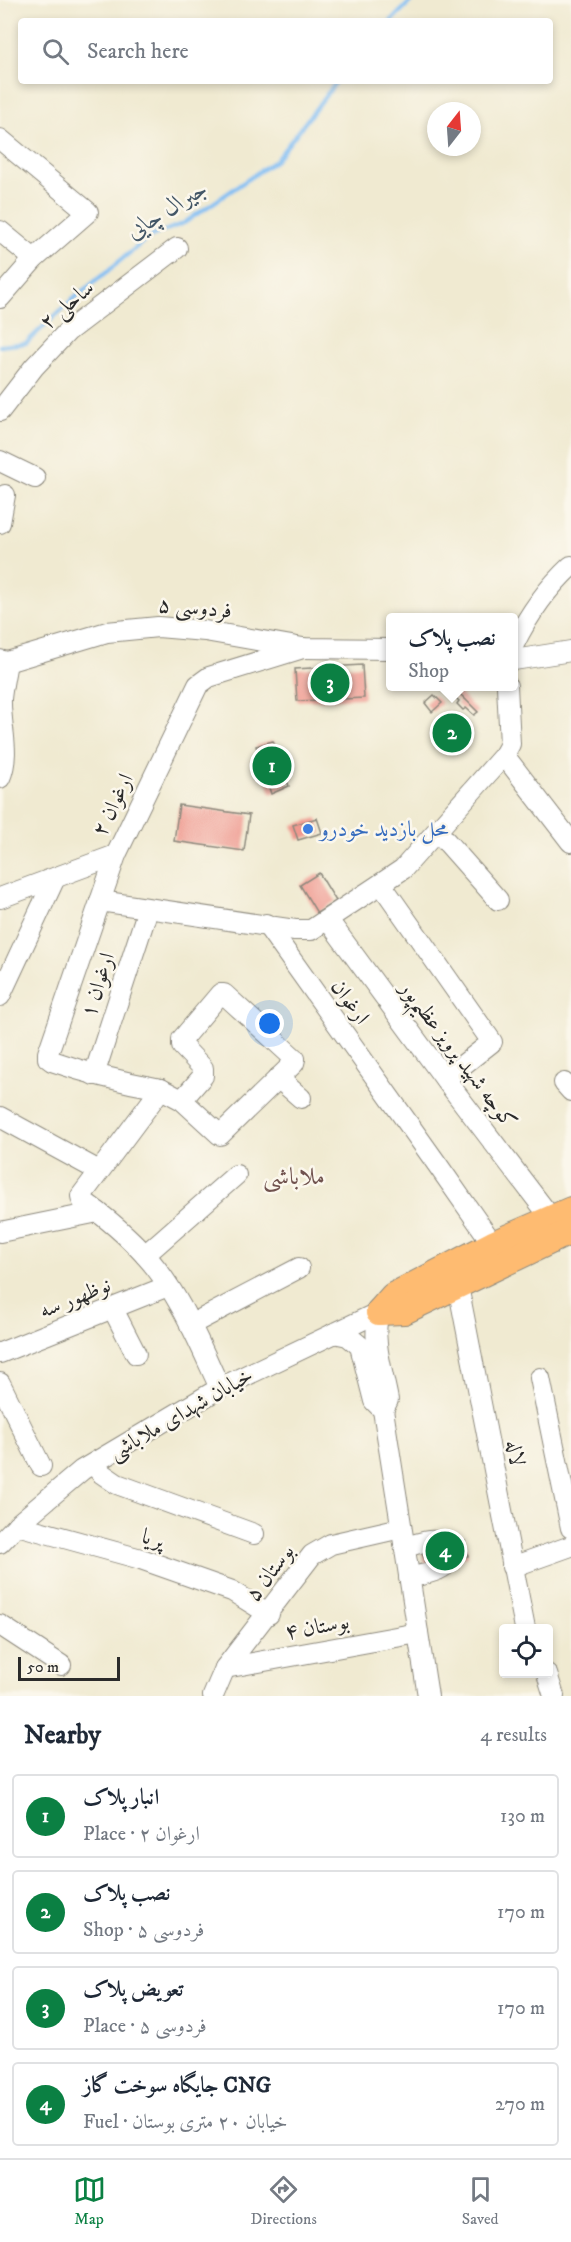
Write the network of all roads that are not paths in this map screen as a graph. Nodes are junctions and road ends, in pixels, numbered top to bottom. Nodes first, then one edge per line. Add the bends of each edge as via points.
1 (0, 139) edge
2 (0, 231) edge
3 (177, 248) dead end
4 (34, 259) junction
5 (0, 298) edge
6 (0, 411) edge
7 (0, 461) edge
8 (35, 478) dead end
9 (5, 495) dead end
10 (0, 523) edge
11 (571, 566) edge
12 (518, 634) edge
13 (303, 648) junction
14 (386, 649) edge
15 (570, 652) edge
16 (518, 659) edge
17 (4, 661) edge
18 (507, 691) edge
19 (504, 755) junction
20 (0, 778) edge
21 (437, 831) junction
22 (571, 842) edge
23 (116, 855) junction
24 (55, 878) junction
25 (381, 884) junction
26 (0, 898) edge
27 (498, 900) dead end
28 (100, 901) junction
29 (148, 909) junction
30 (328, 920) junction
31 (266, 924) junction
32 (0, 996) edge
33 (94, 1075) junction
34 (278, 1078) junction
35 (445, 1079) junction
36 (161, 1089) junction
37 (301, 1098) dead end
38 (182, 1100) junction
39 (0, 1117) edge
40 (99, 1171) junction
41 (236, 1175) dead end
42 (98, 1212) junction
43 (564, 1219) edge
44 (0, 1232) edge
45 (493, 1244) junction
46 (145, 1255) junction
47 (299, 1268) dead end
48 (168, 1286) junction
49 (458, 1286) junction
50 (113, 1309) junction
51 (379, 1312) junction
52 (190, 1325) junction
53 (334, 1333) junction
54 (0, 1353) edge
55 (136, 1354) dead end
56 (540, 1378) dead end
57 (0, 1383) edge
58 (220, 1388) junction
59 (383, 1410) junction
60 (94, 1464) junction
61 (41, 1466) dead end
62 (17, 1525) junction
63 (571, 1528) edge
64 (254, 1534) dead end
65 (403, 1538) junction
66 (0, 1543) edge
67 (571, 1546) edge
68 (513, 1567) junction
69 (410, 1578) junction
70 (269, 1614) junction
71 (524, 1624) edge
72 (0, 1625) edge
73 (418, 1633) junction
74 (61, 1665) dead end
75 (225, 1668) junction
76 (548, 1678) edge
77 (213, 1696) edge
78 (429, 1696) edge
79 (554, 1696) edge

1 - 4 street via 88,212
2 - 4 street
3 - 6 street, ساحلی ۲ via 68,331
4 - 5 street
7 - 8 street
9 - 10 street
11 - 12 street via 541,596
13 - 14 street, فردوسی ۵
13 - 17 street, فردوسی ۵ via 158,627 107,632
13 - 23 street, ارغوان ۲ via 209,677 198,685
15 - 16 street
17 - 20 street via 1,700 5,739
18 - 19 street via 510,744
19 - 21 street
19 - 22 street
21 - 25 street via 403,869
21 - 27 street
23 - 24 street
23 - 28 street, ارغوان ۲
24 - 26 street
24 - 32 street
25 - 30 street
25 - 35 street via 492,1042
28 - 29 street
28 - 33 street, ارغوان ۲ via 48,1058
29 - 31 street
29 - 33 street, ارغوان ۱
30 - 31 street via 311,930
30 - 35 street, کوچه شهید پرویز عظیم‌پور
31 - 45 street, ارغوان
33 - 36 street
34 - 37 street
34 - 38 street via 220,1135
34 - 38 street via 294,1063 293,1056 220,994 182,1039 182,1046 204,1072
35 - 43 street, کوچه شهید پرویز عظیم‌پور
36 - 38 street
36 - 40 street
39 - 40 street
40 - 42 street via 81,1196
41 - 46 street
42 - 44 street
42 - 46 street
43 - 45 main road, خیابان شهدای ملاباشی
43 - 49 main road, خیابان شهدای ملاباشی
45 - 51 main road, خیابان شهدای ملاباشی via 393,1296
46 - 48 street
47 - 52 street
48 - 50 street, نوظهور سه
48 - 52 street
49 - 51 main road, خیابان شهدای ملاباشی via 404,1311
49 - 68 street, لاله
50 - 54 street, نوظهور سه
50 - 55 street
51 - 53 street, خیابان شهدای ملاباشی
51 - 59 street via 376,1334 387,1400
52 - 58 street
53 - 58 street, خیابان شهدای ملاباشی
53 - 59 street via 348,1336 360,1346 374,1401
56 - 63 street
57 - 61 street
58 - 60 street, خیابان شهدای ملاباشی
59 - 65 street
60 - 62 street, خیابان شهدای ملاباشی via 66,1482
60 - 64 street via 117,1484
62 - 66 street, خیابان شهدای ملاباشی
62 - 70 street, پریا via 152,1562 232,1592
65 - 69 street
65 - 69 street, بوستان ۵ via 442,1541 452,1549 448,1564 440,1570
65 - 70 street, بوستان ۵ via 331,1544 320,1550 312,1555
67 - 68 street
68 - 71 street, لاله
69 - 73 street
70 - 75 street, بوستان ۵
72 - 74 street
73 - 75 street, بوستان ۴
73 - 78 street
75 - 77 street, بوستان ۵
76 - 79 street

